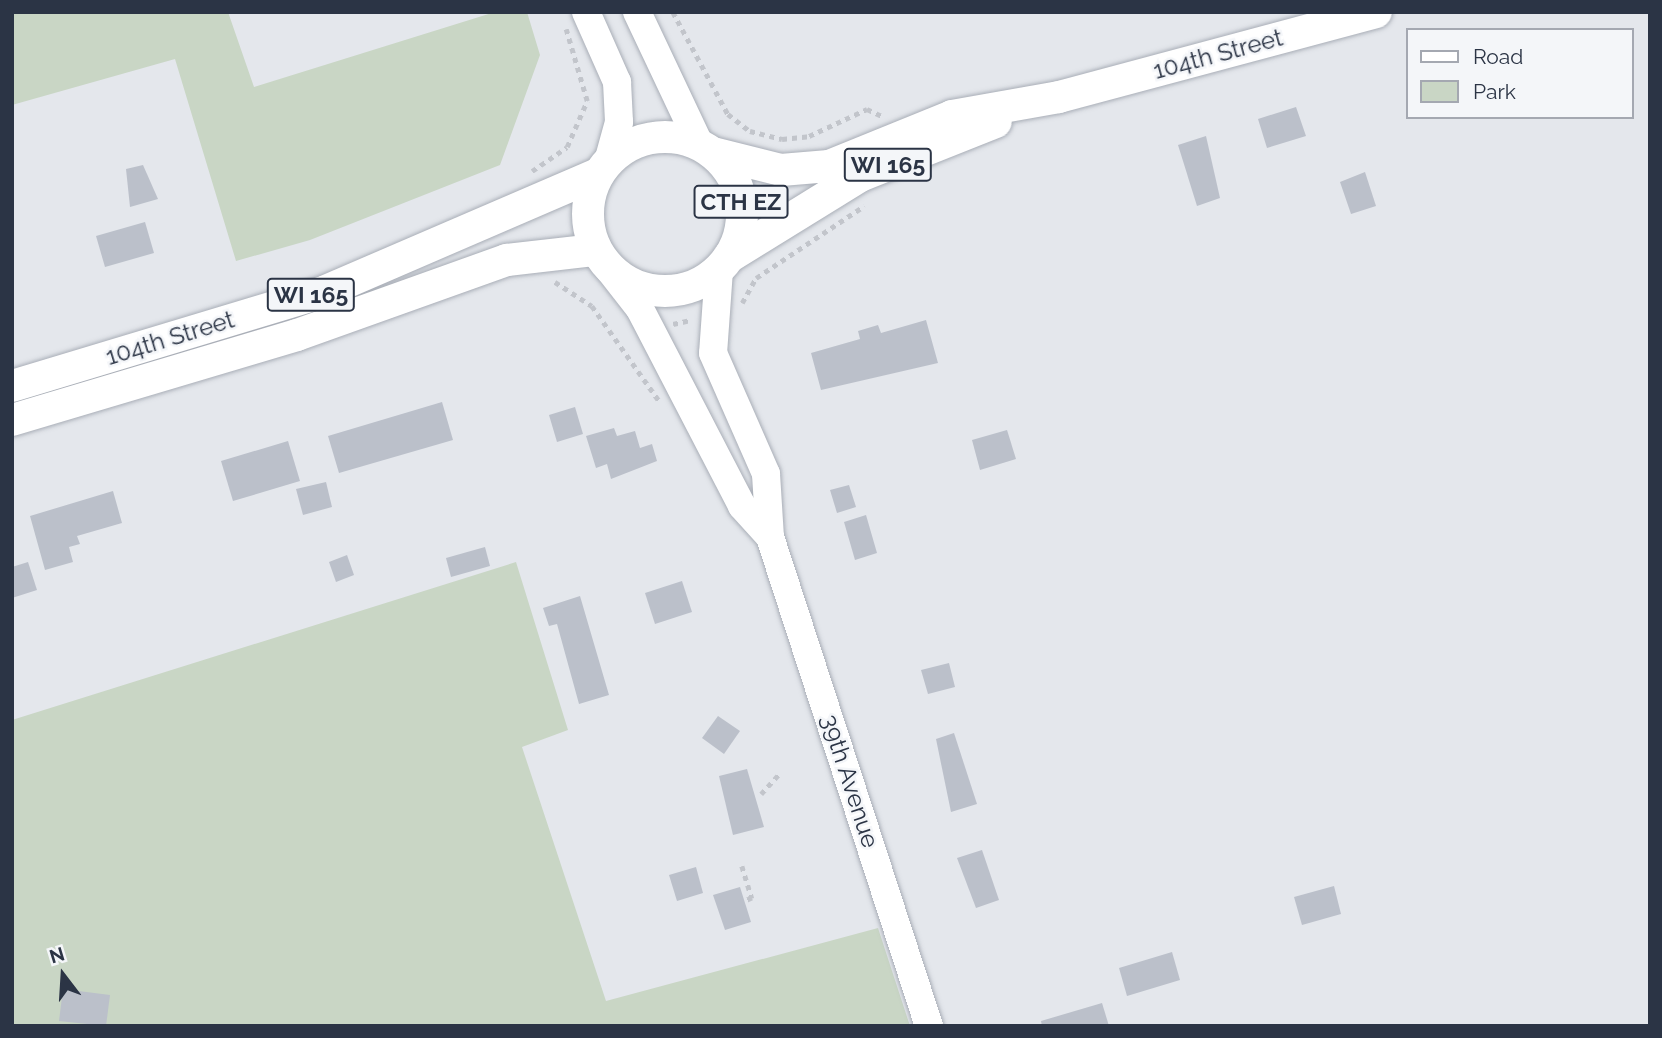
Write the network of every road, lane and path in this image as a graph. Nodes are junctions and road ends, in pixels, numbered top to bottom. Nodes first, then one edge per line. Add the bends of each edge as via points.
1 (586, 12) edge
2 (638, 12) edge
3 (673, 12) edge
4 (1376, 12) edge
5 (564, 34) dead end
6 (1059, 97) junction
7 (867, 110) dead end
8 (707, 149) junction
9 (603, 168) junction
10 (528, 174) dead end
11 (861, 212) dead end
12 (600, 257) junction
13 (724, 264) junction
14 (548, 279) dead end
15 (740, 314) dead end
16 (692, 320) dead end
17 (667, 327) dead end
18 (12, 386) edge
19 (654, 399) dead end
20 (12, 420) edge
21 (771, 537) junction
22 (779, 774) dead end
23 (761, 794) dead end
24 (742, 866) dead end
25 (745, 901) dead end
26 (929, 1026) edge

1 - 9 main road via 617,82 619,122
2 - 8 main road, CTH EZ
3 - 7 path via 728,114 750,131 782,139 809,136
4 - 6 main road, 104th Street / WI 165
5 - 10 path via 587,101 580,127 567,147
6 - 8 main road, 104th Street / WI 165 via 952,116 830,166 781,170
6 - 13 main road, 104th Street / WI 165 via 860,176
8 - 9 main road, WI 165 via 651,138
8 - 13 main road, CTH EZ via 739,191 742,214
9 - 12 main road via 588,199
9 - 18 main road, 104th Street / WI 165 via 326,291
11 - 15 path via 756,278
12 - 13 main road, WI 165 via 647,290 685,288
12 - 20 main road, 104th Street / WI 165 via 507,260 297,335
12 - 21 main road, 39th Avenue / CTH EZ via 640,309 742,506
13 - 21 main road, 39th Avenue / CTH EZ via 713,353 766,474
14 - 19 path via 571,288 592,306
16 - 17 path
21 - 26 main road, 39th Avenue / CTH EZ
22 - 23 path
24 - 25 path via 752,898

